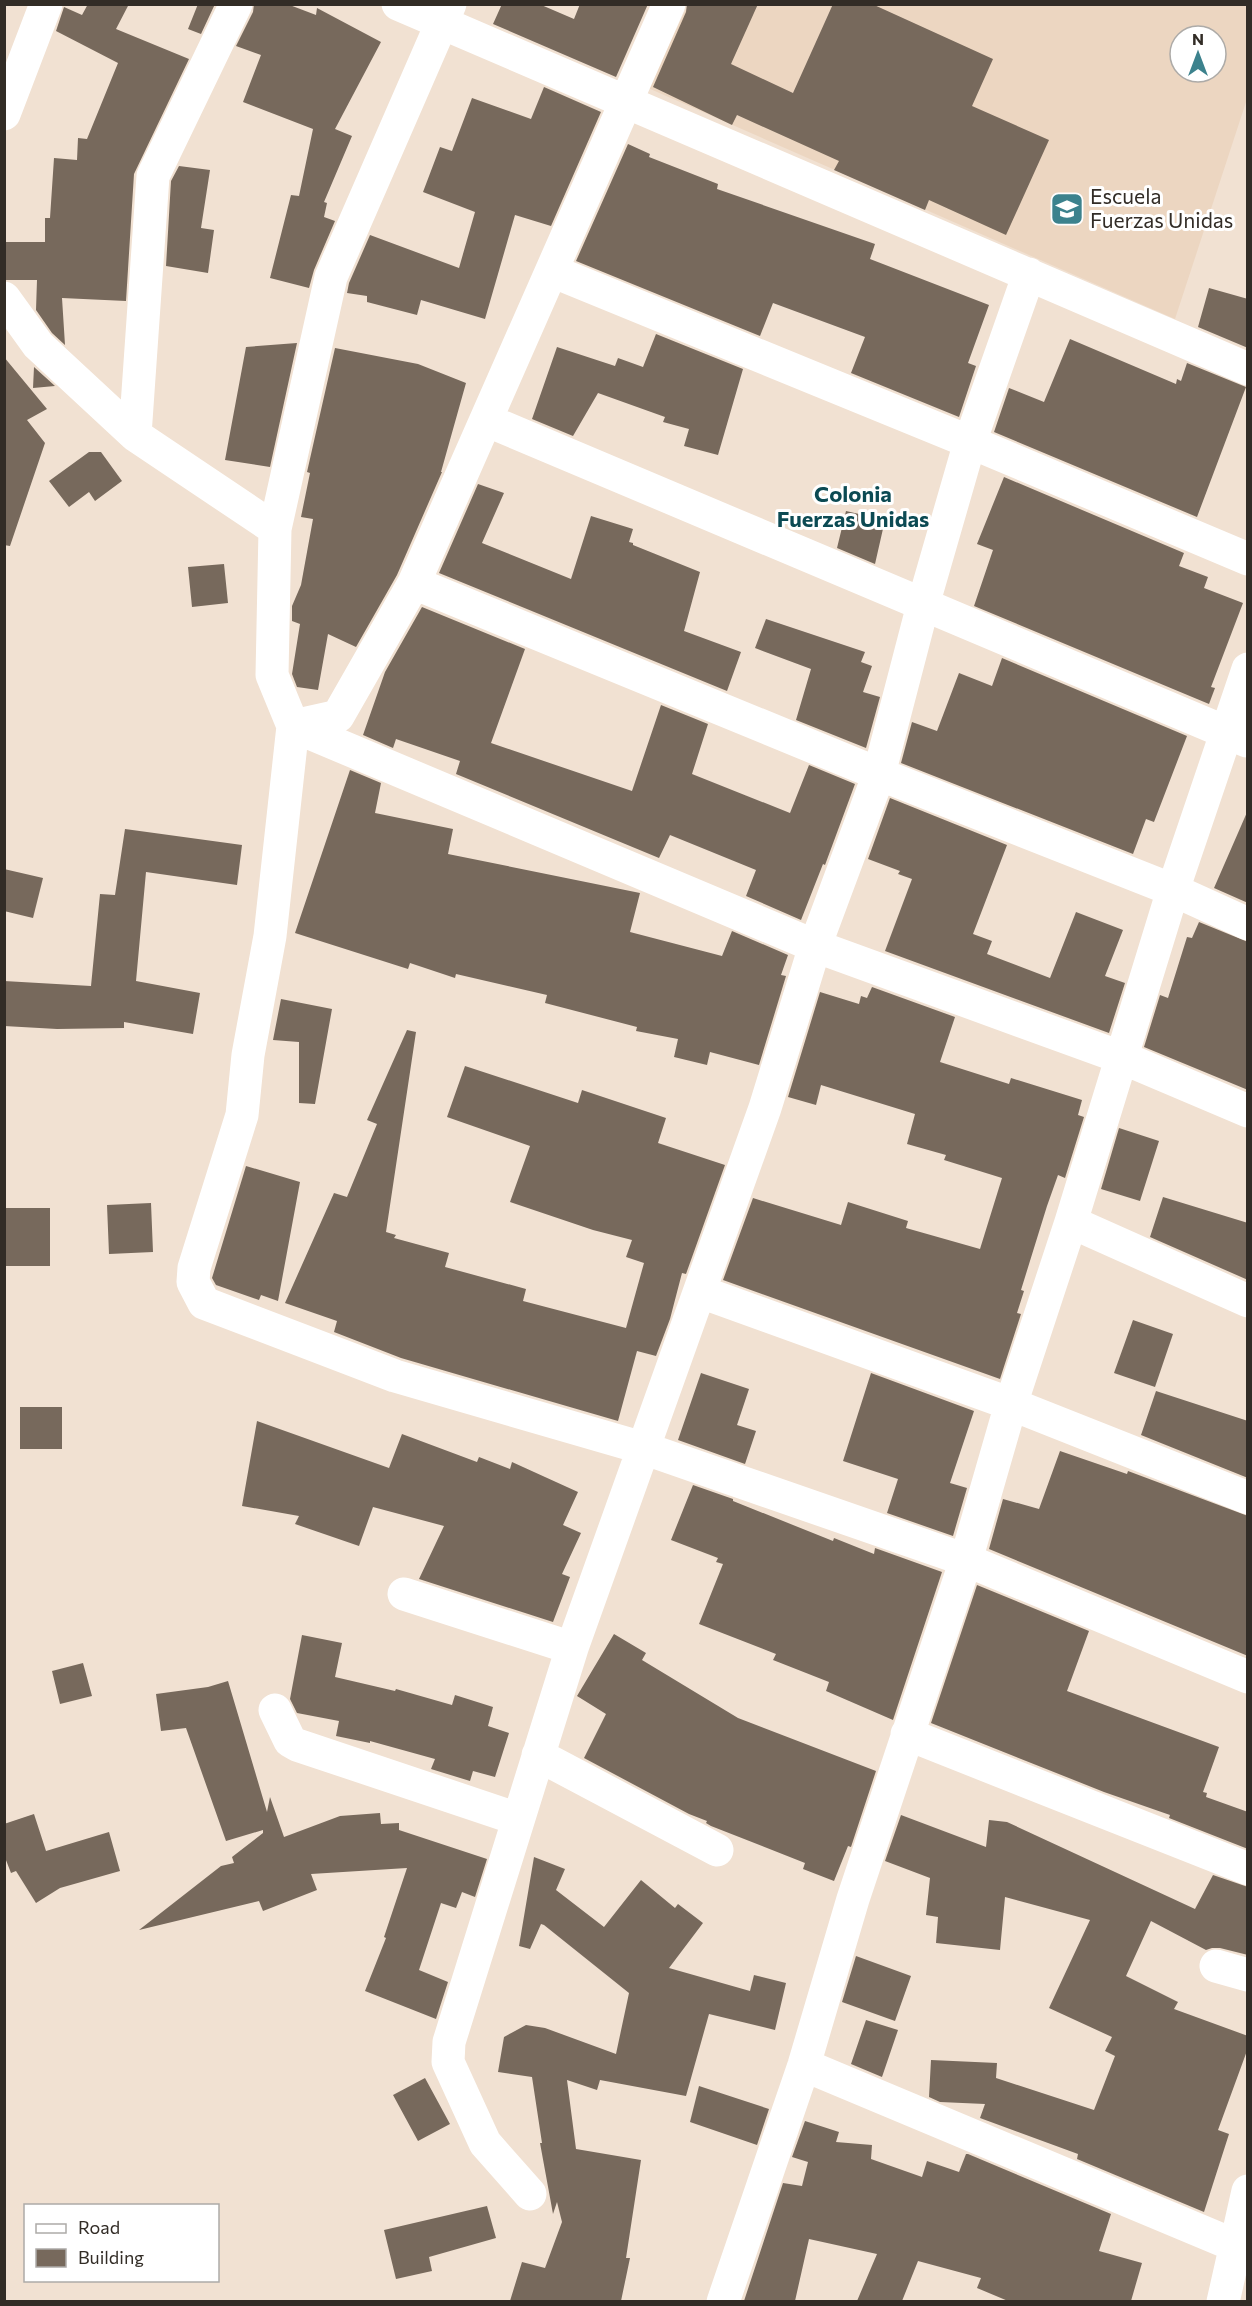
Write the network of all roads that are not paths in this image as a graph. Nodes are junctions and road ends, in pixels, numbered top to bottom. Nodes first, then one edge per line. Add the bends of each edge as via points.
1 (46, 4) edge
2 (236, 4) edge
3 (398, 4) edge
4 (669, 4) edge
5 (446, 13) edge
6 (626, 101) junction
7 (4, 114) edge
8 (552, 271) junction
9 (1029, 274) junction
10 (4, 298) edge
11 (1248, 369) edge
12 (486, 420) junction
13 (135, 435) junction
14 (970, 442) junction
15 (275, 530) junction
16 (1248, 559) edge
17 (414, 584) junction
18 (923, 605) junction
19 (1248, 669) edge
20 (294, 726) junction
21 (1238, 736) edge
22 (879, 774) junction
23 (1173, 890) junction
24 (1248, 924) edge
25 (815, 946) junction
26 (1123, 1058) junction
27 (1248, 1112) edge
28 (1071, 1222) junction
29 (701, 1292) junction
30 (1248, 1301) edge
31 (1011, 1404) junction
32 (643, 1448) junction
33 (1248, 1498) edge
34 (966, 1560) junction
35 (404, 1594) dead end
36 (572, 1648) junction
37 (1248, 1677) edge
38 (275, 1710) dead end
39 (907, 1734) junction
40 (538, 1755) junction
41 (518, 1819) junction
42 (717, 1850) dead end
43 (1248, 1869) edge
44 (1216, 1966) dead end
45 (1248, 1975) edge
46 (804, 2065) junction
47 (1248, 2191) edge
48 (530, 2194) dead end
49 (1241, 2246) edge
50 (723, 2301) edge
51 (1223, 2301) edge

1 - 7 street
2 - 13 street via 153,176
3 - 5 street
4 - 6 street
5 - 6 street
5 - 15 street via 331,277
6 - 8 street
6 - 9 street
8 - 12 street
8 - 14 street
9 - 11 street
9 - 14 street
10 - 13 street via 38,345
12 - 17 street
12 - 18 street
13 - 15 street
14 - 16 street
14 - 18 street
15 - 20 street via 272,675
17 - 20 street via 338,716
17 - 22 street
18 - 21 street
18 - 22 street
19 - 21 street
20 - 25 street
20 - 32 street via 270,936 248,1056 242,1115 193,1282 204,1303 395,1376
21 - 23 street
22 - 23 street
22 - 25 street
23 - 24 street
23 - 26 street
25 - 26 street
25 - 29 street via 765,1108
26 - 27 street
26 - 28 street
28 - 30 street
28 - 31 street
29 - 31 street
29 - 32 street
31 - 33 street
31 - 34 street
32 - 34 street
32 - 36 street
34 - 37 street
34 - 39 street
35 - 36 street
36 - 40 street
38 - 41 street via 290,1741 297,1745
39 - 43 street
39 - 46 street
40 - 41 street
40 - 42 street
41 - 48 street via 449,2042 448,2062 485,2143
44 - 45 street
46 - 49 street
46 - 50 street
47 - 49 street
49 - 51 street

